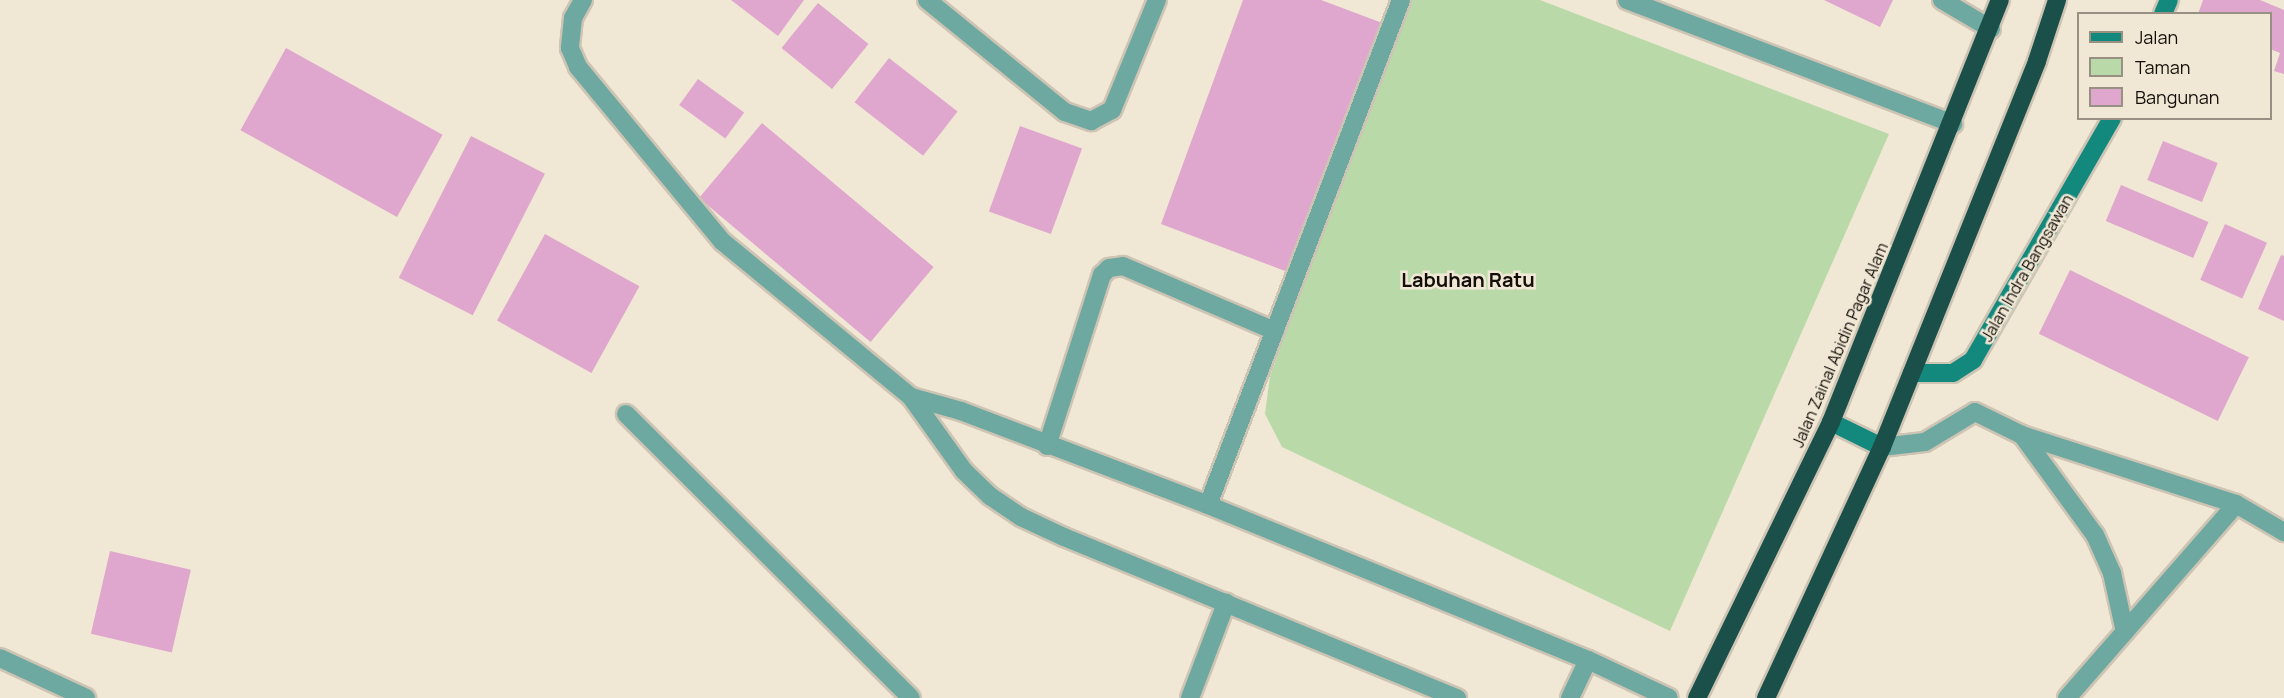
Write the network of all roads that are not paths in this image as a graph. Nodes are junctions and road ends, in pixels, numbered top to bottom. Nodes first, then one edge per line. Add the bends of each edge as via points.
1 (583, 0) edge
2 (927, 0) edge
3 (1157, 0) edge
4 (1401, 0) edge
5 (1627, 0) edge
6 (1942, 0) edge
7 (2000, 0) edge
8 (2057, 0) edge
9 (1991, 29) junction
10 (2111, 120) edge
11 (1953, 124) junction
12 (1275, 331) junction
13 (1912, 373) junction
14 (911, 397) junction
15 (626, 414) dead end
16 (1831, 422) junction
17 (2022, 435) junction
18 (1047, 446) junction
19 (1882, 447) junction
20 (2236, 504) junction
21 (1208, 505) junction
22 (2284, 532) edge
23 (1226, 603) junction
24 (2125, 632) junction
25 (0, 658) edge
26 (1588, 660) junction
27 (86, 698) edge
28 (911, 698) edge
29 (1190, 698) edge
30 (1457, 698) edge
31 (1570, 698) edge
32 (1669, 698) edge
33 (1697, 698) edge
34 (1766, 698) edge
35 (2067, 698) edge

1 - 14 street via 573,18 571,38 578,67 723,242
2 - 3 street via 1065,112 1091,121 1112,110
4 - 12 street
5 - 11 street
6 - 9 street
7 - 9 highway, Jalan Zainal Abidin Pagar Alam
8 - 13 highway via 2037,61
9 - 11 highway, Jalan Zainal Abidin Pagar Alam
10 - 13 street, Jalan Indra Bangsawan via 1973,360 1953,373
11 - 16 highway, Jalan Zainal Abidin Pagar Alam
12 - 18 street via 1123,266 1109,268 1102,276
12 - 21 street
13 - 19 highway
14 - 18 street via 961,411
14 - 23 street via 964,471 990,496 1021,517
15 - 28 street
16 - 19 street
16 - 33 highway, Jalan Zainal Abidin Pagar Alam
17 - 19 street via 1975,412 1925,442
17 - 20 street
17 - 24 street via 2095,535 2112,573
18 - 21 street
19 - 34 highway
20 - 22 street
20 - 24 street
21 - 26 street
23 - 29 street
23 - 30 street
24 - 35 street
25 - 27 street
26 - 31 street
26 - 32 street

